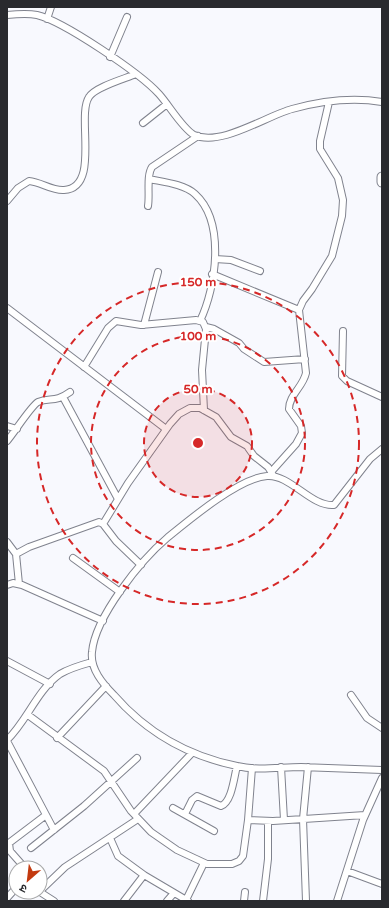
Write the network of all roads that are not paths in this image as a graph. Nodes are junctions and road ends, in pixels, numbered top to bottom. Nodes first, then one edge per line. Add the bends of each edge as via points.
1 (51, 7) edge
2 (7, 15) edge
3 (127, 17) dead end
4 (47, 18) junction
5 (110, 57) junction
6 (136, 74) junction
7 (329, 102) junction
8 (382, 102) edge
9 (167, 104) junction
10 (142, 123) dead end
11 (198, 136) junction
12 (382, 177) edge
13 (149, 179) junction
14 (382, 182) edge
15 (7, 201) edge
16 (148, 206) dead end
17 (215, 259) junction
18 (260, 271) dead end
19 (158, 272) dead end
20 (212, 274) junction
21 (7, 308) edge
22 (299, 310) junction
23 (200, 321) junction
24 (144, 325) junction
25 (206, 327) junction
26 (343, 331) dead end
27 (305, 359) junction
28 (84, 367) junction
29 (70, 392) dead end
30 (63, 397) junction
31 (382, 397) edge
32 (204, 410) junction
33 (7, 426) edge
34 (17, 429) junction
35 (166, 429) junction
36 (7, 441) edge
37 (382, 449) edge
38 (273, 474) junction
39 (118, 499) junction
40 (103, 524) junction
41 (7, 542) edge
42 (16, 554) junction
43 (73, 558) dead end
44 (141, 565) junction
45 (19, 584) junction
46 (7, 585) edge
47 (120, 592) junction
48 (103, 621) junction
49 (7, 662) edge
50 (92, 662) junction
51 (50, 684) junction
52 (106, 686) junction
53 (351, 695) dead end
54 (28, 715) junction
55 (382, 728) edge
56 (57, 738) junction
57 (7, 741) edge
58 (192, 753) junction
59 (137, 758) dead end
60 (237, 766) junction
61 (252, 768) junction
62 (281, 768) junction
63 (308, 768) junction
64 (382, 770) edge
65 (382, 778) edge
66 (112, 782) junction
67 (174, 808) dead end
68 (185, 814) junction
69 (46, 815) junction
70 (365, 816) junction
71 (136, 817) junction
72 (303, 819) junction
73 (248, 820) junction
74 (284, 820) junction
75 (268, 821) junction
76 (54, 830) junction
77 (214, 831) dead end
78 (110, 838) junction
79 (31, 848) dead end
80 (18, 860) edge
81 (204, 863) junction
82 (347, 871) junction
83 (144, 875) junction
84 (48, 883) edge
85 (382, 884) edge
86 (174, 892) junction
87 (245, 892) dead end
88 (187, 900) edge
89 (124, 901) edge
90 (167, 901) edge
91 (244, 901) edge
92 (264, 901) edge
93 (306, 901) edge
94 (337, 901) edge

1 - 4 street
2 - 4 street via 28,14
3 - 5 street
4 - 5 street
5 - 6 street
6 - 9 street
6 - 15 street via 95,91 88,98 85,111 86,160 82,175 74,186 59,190 29,182 18,188
7 - 8 street
7 - 11 street via 292,109 231,133
7 - 22 street via 320,149 338,178 343,200 342,216 332,256
9 - 10 street
9 - 11 street via 186,127
11 - 13 street via 152,167
12 - 14 street
13 - 16 street
13 - 17 street via 186,189 196,195 207,212 214,233
17 - 18 street via 231,260
17 - 20 street
19 - 24 street
20 - 22 street
20 - 23 street via 207,304
21 - 28 street
22 - 27 street
23 - 24 street
23 - 25 street
24 - 28 street via 121,321 113,324
25 - 27 street via 240,343 244,349 264,362
25 - 32 street via 202,370
26 - 31 street via 342,376 347,381
27 - 38 street via 305,378 289,406 291,414 302,429 301,436
28 - 35 street
29 - 30 street
30 - 34 street via 37,402
30 - 39 street
32 - 35 street via 184,410
32 - 38 street via 220,422 233,438 247,446
33 - 34 street
34 - 36 street
35 - 39 street
37 - 38 street via 370,459 334,505 324,503
38 - 44 street via 228,492 178,529
39 - 40 street
40 - 42 street via 97,523
40 - 44 street via 120,546
41 - 42 street
42 - 45 street
43 - 47 street
44 - 47 street
45 - 46 street
45 - 48 street
47 - 48 street
48 - 50 street via 94,642
49 - 51 street
50 - 51 street via 68,670
50 - 52 street
51 - 54 street
52 - 56 street
52 - 58 street via 147,728
53 - 55 street via 367,718
54 - 56 street
54 - 57 street
56 - 66 street via 97,765
57 - 69 street
58 - 60 street
58 - 71 street
59 - 66 street
60 - 61 street
60 - 68 street via 225,804 221,806 197,796
61 - 62 street
61 - 73 street
62 - 63 street
62 - 74 street
63 - 64 street
63 - 72 street
65 - 70 street
66 - 71 street
66 - 76 street
67 - 68 street
68 - 77 street
69 - 76 street
69 - 80 street via 9,843 10,851
70 - 72 street
70 - 82 street
71 - 78 street
71 - 81 street via 164,842
72 - 74 street
72 - 93 street
73 - 75 street
73 - 81 street via 244,853 239,861 226,865
74 - 75 street
75 - 92 street
76 - 79 street
78 - 83 street via 118,856
78 - 84 street via 65,867
81 - 88 street
82 - 85 street
82 - 94 street
83 - 86 street
83 - 89 street
86 - 88 street
86 - 90 street
87 - 91 street

